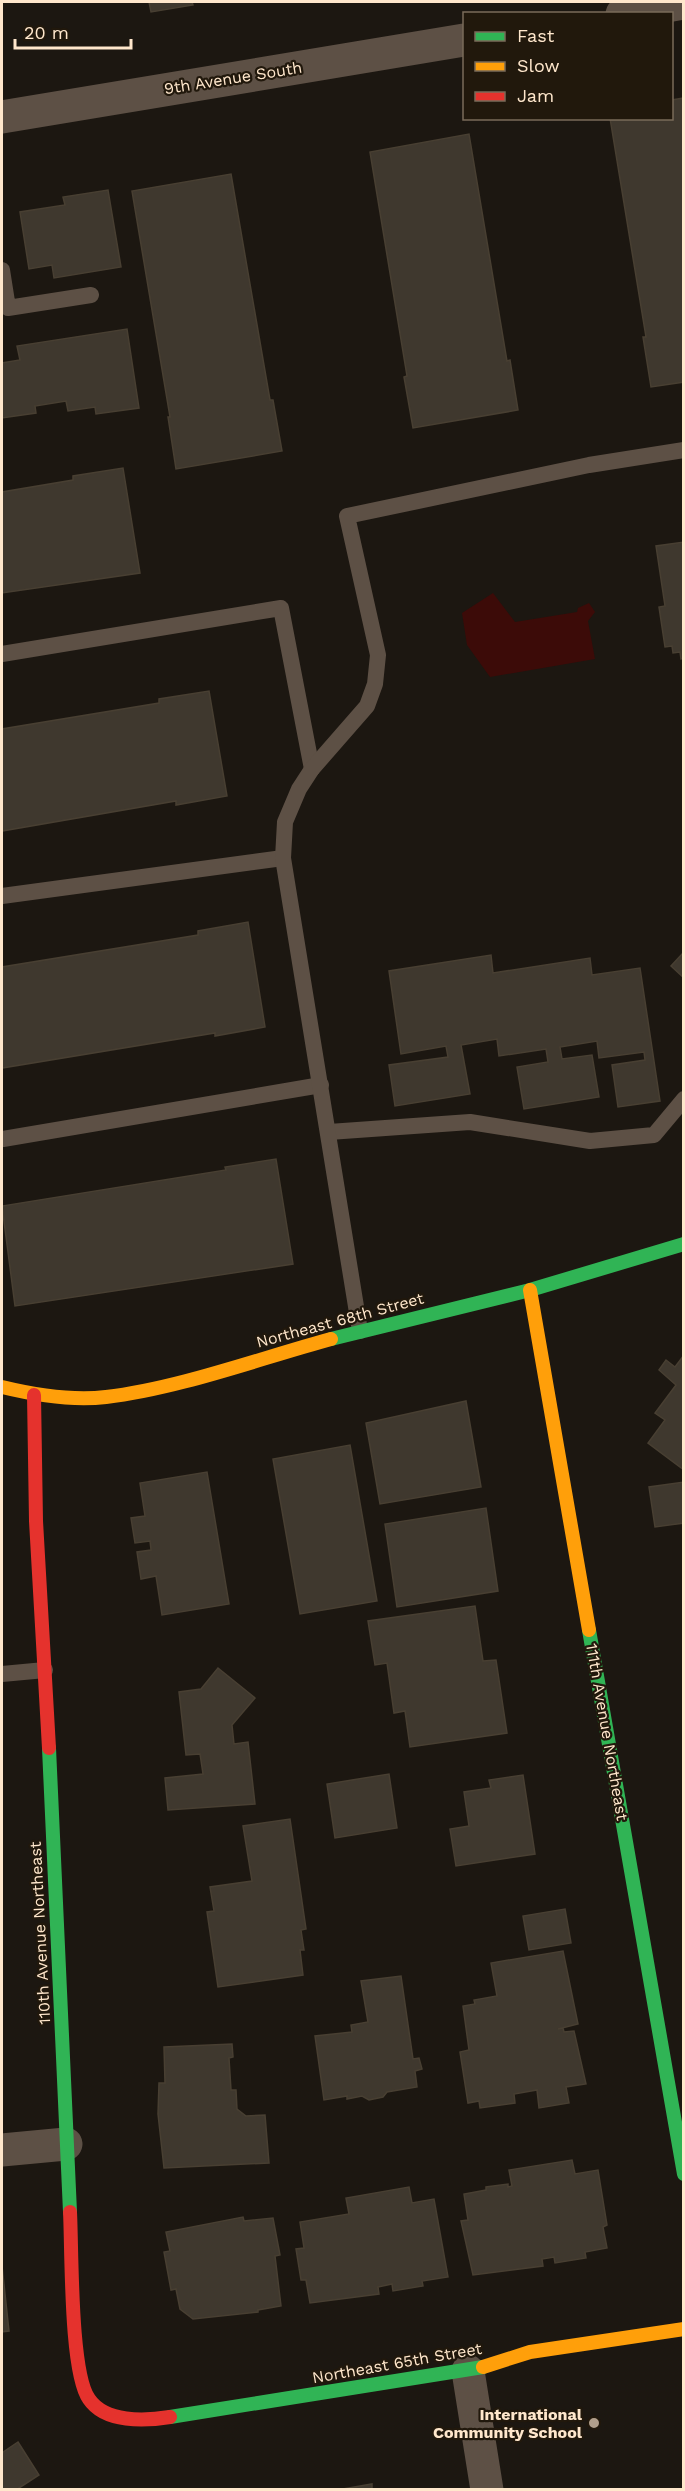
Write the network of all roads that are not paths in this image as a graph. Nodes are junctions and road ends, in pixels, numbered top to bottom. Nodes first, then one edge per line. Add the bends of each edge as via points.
1 (684, 3) edge
2 (633, 12) edge
3 (463, 39) edge
4 (2, 117) edge
5 (2, 270) edge
6 (91, 295) dead end
7 (684, 450) edge
8 (2, 654) edge
9 (312, 769) junction
10 (283, 858) junction
11 (2, 896) edge
12 (321, 1085) junction
13 (684, 1099) edge
14 (329, 1132) junction
15 (3, 1139) dead end
16 (684, 1244) edge
17 (530, 1290) junction
18 (360, 1331) junction
19 (2, 1387) edge
20 (34, 1395) junction
21 (45, 1670) junction
22 (2, 1674) edge
23 (66, 2144) junction
24 (2, 2150) edge
25 (684, 2174) edge
26 (684, 2329) edge
27 (468, 2371) junction
28 (151, 2420) joint
29 (487, 2490) edge

1 - 2 street
3 - 4 street, 9th Avenue South
5 - 6 lane via 8,308
7 - 9 lane via 589,465 347,516 378,655 375,684 367,706
8 - 9 lane via 281,608
9 - 10 lane via 285,822
10 - 11 lane
10 - 12 lane
12 - 14 lane
12 - 15 lane
13 - 14 lane via 654,1135 590,1141 470,1122
14 - 18 lane
16 - 17 street, Northeast 68th Street
17 - 18 street, Northeast 68th Street
17 - 25 street, 111th Avenue Northeast
18 - 20 street, Northeast 68th Street via 170,1384 105,1397
19 - 20 street, Northeast 68th Street
20 - 21 street, 110th Avenue Northeast via 33,1462
21 - 22 lane
21 - 23 street, 110th Avenue Northeast
23 - 24 street
23 - 28 street, 110th Avenue Northeast via 78,2373 89,2400 113,2416
26 - 27 street, Northeast 65th Street via 530,2352
27 - 28 street, Northeast 65th Street
27 - 29 street

